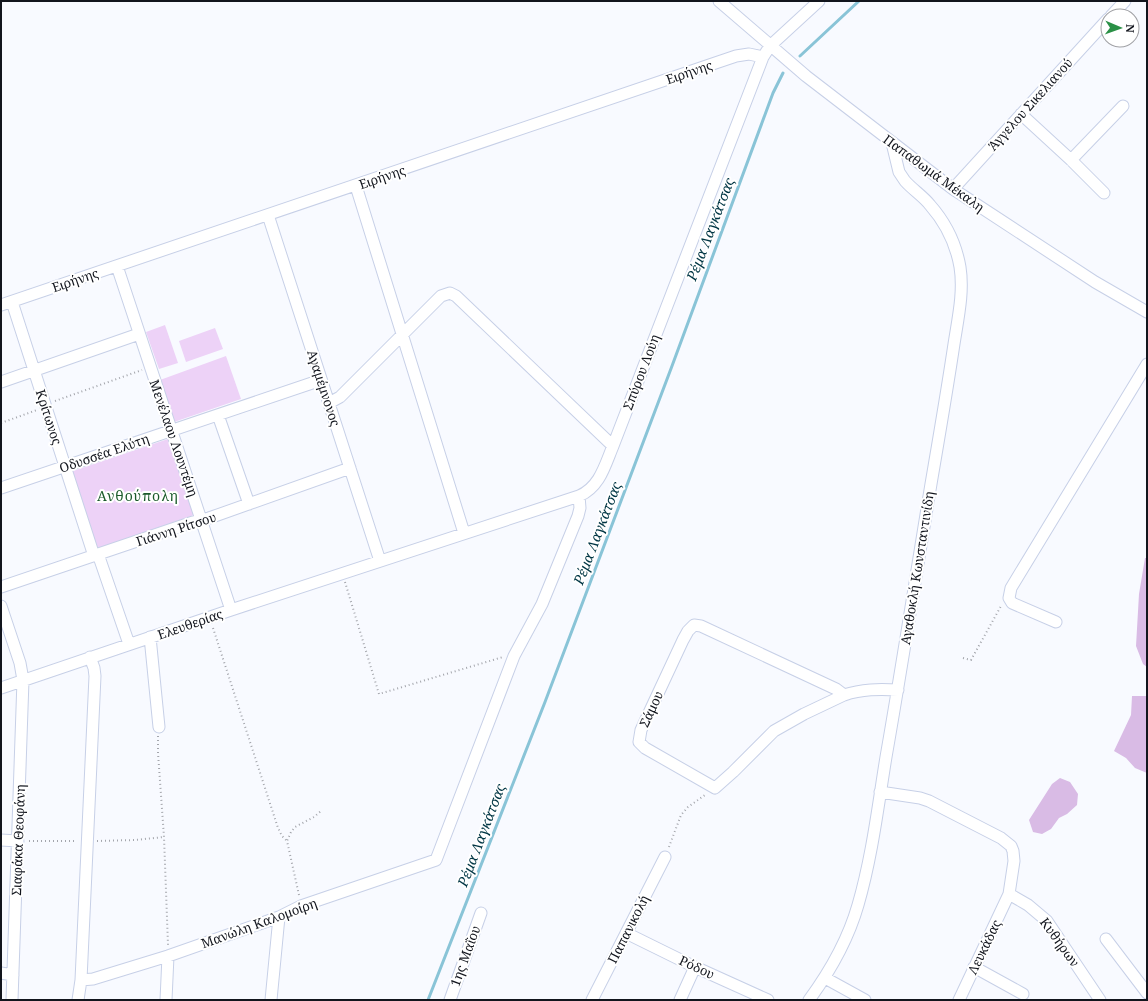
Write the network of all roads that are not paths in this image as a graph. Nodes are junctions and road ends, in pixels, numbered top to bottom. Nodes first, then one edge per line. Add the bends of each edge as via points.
1 (719, 1) edge
2 (819, 1) edge
3 (1100, 28) edge
4 (770, 46) junction
5 (763, 57) junction
6 (1123, 106) dead end
7 (1021, 114) junction
8 (892, 143) junction
9 (1071, 160) junction
10 (356, 186) junction
11 (953, 189) junction
12 (1104, 193) dead end
13 (268, 215) junction
14 (116, 266) junction
15 (12, 302) junction
16 (1, 305) edge
17 (1147, 312) edge
18 (139, 334) junction
19 (402, 336) junction
20 (1147, 364) edge
21 (34, 371) junction
22 (321, 380) junction
23 (1, 382) edge
24 (329, 403) junction
25 (218, 415) junction
26 (172, 431) junction
27 (613, 446) junction
28 (65, 467) junction
29 (350, 468) junction
30 (1, 488) edge
31 (579, 496) junction
32 (249, 504) junction
33 (202, 520) junction
34 (464, 533) junction
35 (96, 555) junction
36 (380, 561) junction
37 (1, 587) edge
38 (1, 606) edge
39 (231, 610) junction
40 (1056, 622) dead end
41 (150, 637) junction
42 (130, 644) junction
43 (90, 657) junction
44 (23, 680) junction
45 (1, 688) edge
46 (898, 690) junction
47 (844, 695) junction
48 (159, 727) road end
49 (880, 792) junction
50 (1, 840) edge
51 (18, 841) junction
52 (665, 857) road end
53 (1009, 894) junction
54 (481, 913) dead end
55 (279, 917) junction
56 (626, 933) junction
57 (1106, 939) dead end
58 (168, 956) junction
59 (696, 967) junction
60 (974, 967) junction
61 (1, 973) edge
62 (12, 975) junction
63 (825, 978) junction
64 (81, 980) junction
65 (1147, 993) edge
66 (1023, 994) dead end
67 (12, 1000) edge
68 (78, 1000) edge
69 (166, 1000) edge
70 (271, 1000) edge
71 (450, 1000) edge
72 (592, 1000) edge
73 (680, 1000) edge
74 (768, 1000) edge
75 (809, 1000) edge
76 (865, 1000) edge
77 (959, 1000) edge
78 (1100, 1000) edge

1 - 4 street, Παπαθωμά Μέκαλη
2 - 4 street, Σπύρου Λούη
3 - 7 street, Άγγελου Σικελιανού
4 - 5 street, Σπύρου Λούη
4 - 8 street, Παπαθωμά Μέκαλη
5 - 10 street, Ειρήνης via 749,54 736,56
5 - 27 street, Σπύρου Λούη
6 - 9 street
7 - 9 street
7 - 11 street, Άγγελου Σικελιανού
8 - 11 street, Παπαθωμά Μέκαλη
8 - 46 street, Αγαθοκλή Κωνσταντινίδη via 905,181 939,216 950,237 958,259 961,285 959,314
9 - 12 street
10 - 13 street, Ειρήνης
10 - 19 street
11 - 17 street, Παπαθωμά Μέκαλη via 1095,282
13 - 14 street, Ειρήνης
13 - 22 street, Αγαμέμνονoς
14 - 15 street, Ειρήνης
14 - 18 street, Μενέλαου Λουντέμη
15 - 16 street, Ειρήνης
15 - 21 street, Κρίτωνος
18 - 21 street
18 - 26 street, Μενέλαου Λουντέμη
19 - 24 street via 340,397
19 - 27 street via 441,296 453,294
19 - 34 street
20 - 40 street via 1009,592 1012,603
21 - 23 street
21 - 28 street, Κρίτωνος
22 - 24 street, Αγαμέμνονoς
22 - 25 street, Οδυσσέα Ελύτη
24 - 29 street, Αγαμέμνονoς
25 - 26 street, Οδυσσέα Ελύτη
25 - 32 street
26 - 28 street, Οδυσσέα Ελύτη
26 - 33 street, Μενέλαου Λουντέμη
27 - 31 street, Σπύρου Λούη via 597,482 589,491
28 - 30 street, Οδυσσέα Ελύτη
28 - 35 street, Κρίτωνος
29 - 32 street, Γιάννη Ρίτσου
29 - 36 street, Αγαμέμνονoς
31 - 34 street, Σπύρου Λούη
31 - 55 street, Μανώλη Καλομοίρη via 579,512 563,553 542,604 514,656 436,860 301,906
32 - 33 street, Γιάννη Ρίτσου
33 - 35 street, Γιάννη Ρίτσου
33 - 39 street, Μενέλαου Λουντέμη
34 - 36 street, Σπύρου Λούη
35 - 37 street, Γιάννη Ρίτσου
35 - 42 street, Κρίτωνος
36 - 39 street, Ελευθερίας
38 - 44 street, Σιαφάκα Θεοφάνη
39 - 41 street, Ελευθερίας
41 - 42 street, Ελευθερίας
41 - 48 street
42 - 43 street, Ελευθερίας
43 - 44 street, Ελευθερίας
43 - 64 street via 95,676
44 - 45 street, Ελευθερίας
44 - 51 street, Σιαφάκα Θεοφάνη
46 - 47 street via 868,689
46 - 49 street, Αγαθοκλή Κωνσταντινίδη
47 - 47 street, Σάμου via 822,682 694,625 683,640 641,730 639,740 641,746 715,788 774,731
49 - 53 street, Λευκάδας via 929,801 1009,844 1014,855
49 - 63 street, Αγαθοκλή Κωνσταντινίδη via 858,905 844,945
50 - 51 street
51 - 62 street, Σιαφάκα Θεοφάνη
52 - 56 street, Παπανικολή
53 - 60 street, Λευκάδας
53 - 78 street, Κυθήρων via 1028,905 1047,921
54 - 71 street, 1ης Μαΐου
55 - 58 street, Μανώλη Καλομοίρη
55 - 70 street
56 - 59 street, Ρόδου
56 - 72 street, Παπανικολή
57 - 65 street
58 - 64 street, Μανώλη Καλομοίρη via 93,979
58 - 69 street
59 - 73 street
59 - 74 street, Ρόδου
60 - 66 street
60 - 77 street, Λευκάδας
61 - 62 street
62 - 67 street, Σιαφάκα Θεοφάνη
63 - 75 street, Αγαθοκλή Κωνσταντινίδη
63 - 76 street
64 - 68 street

